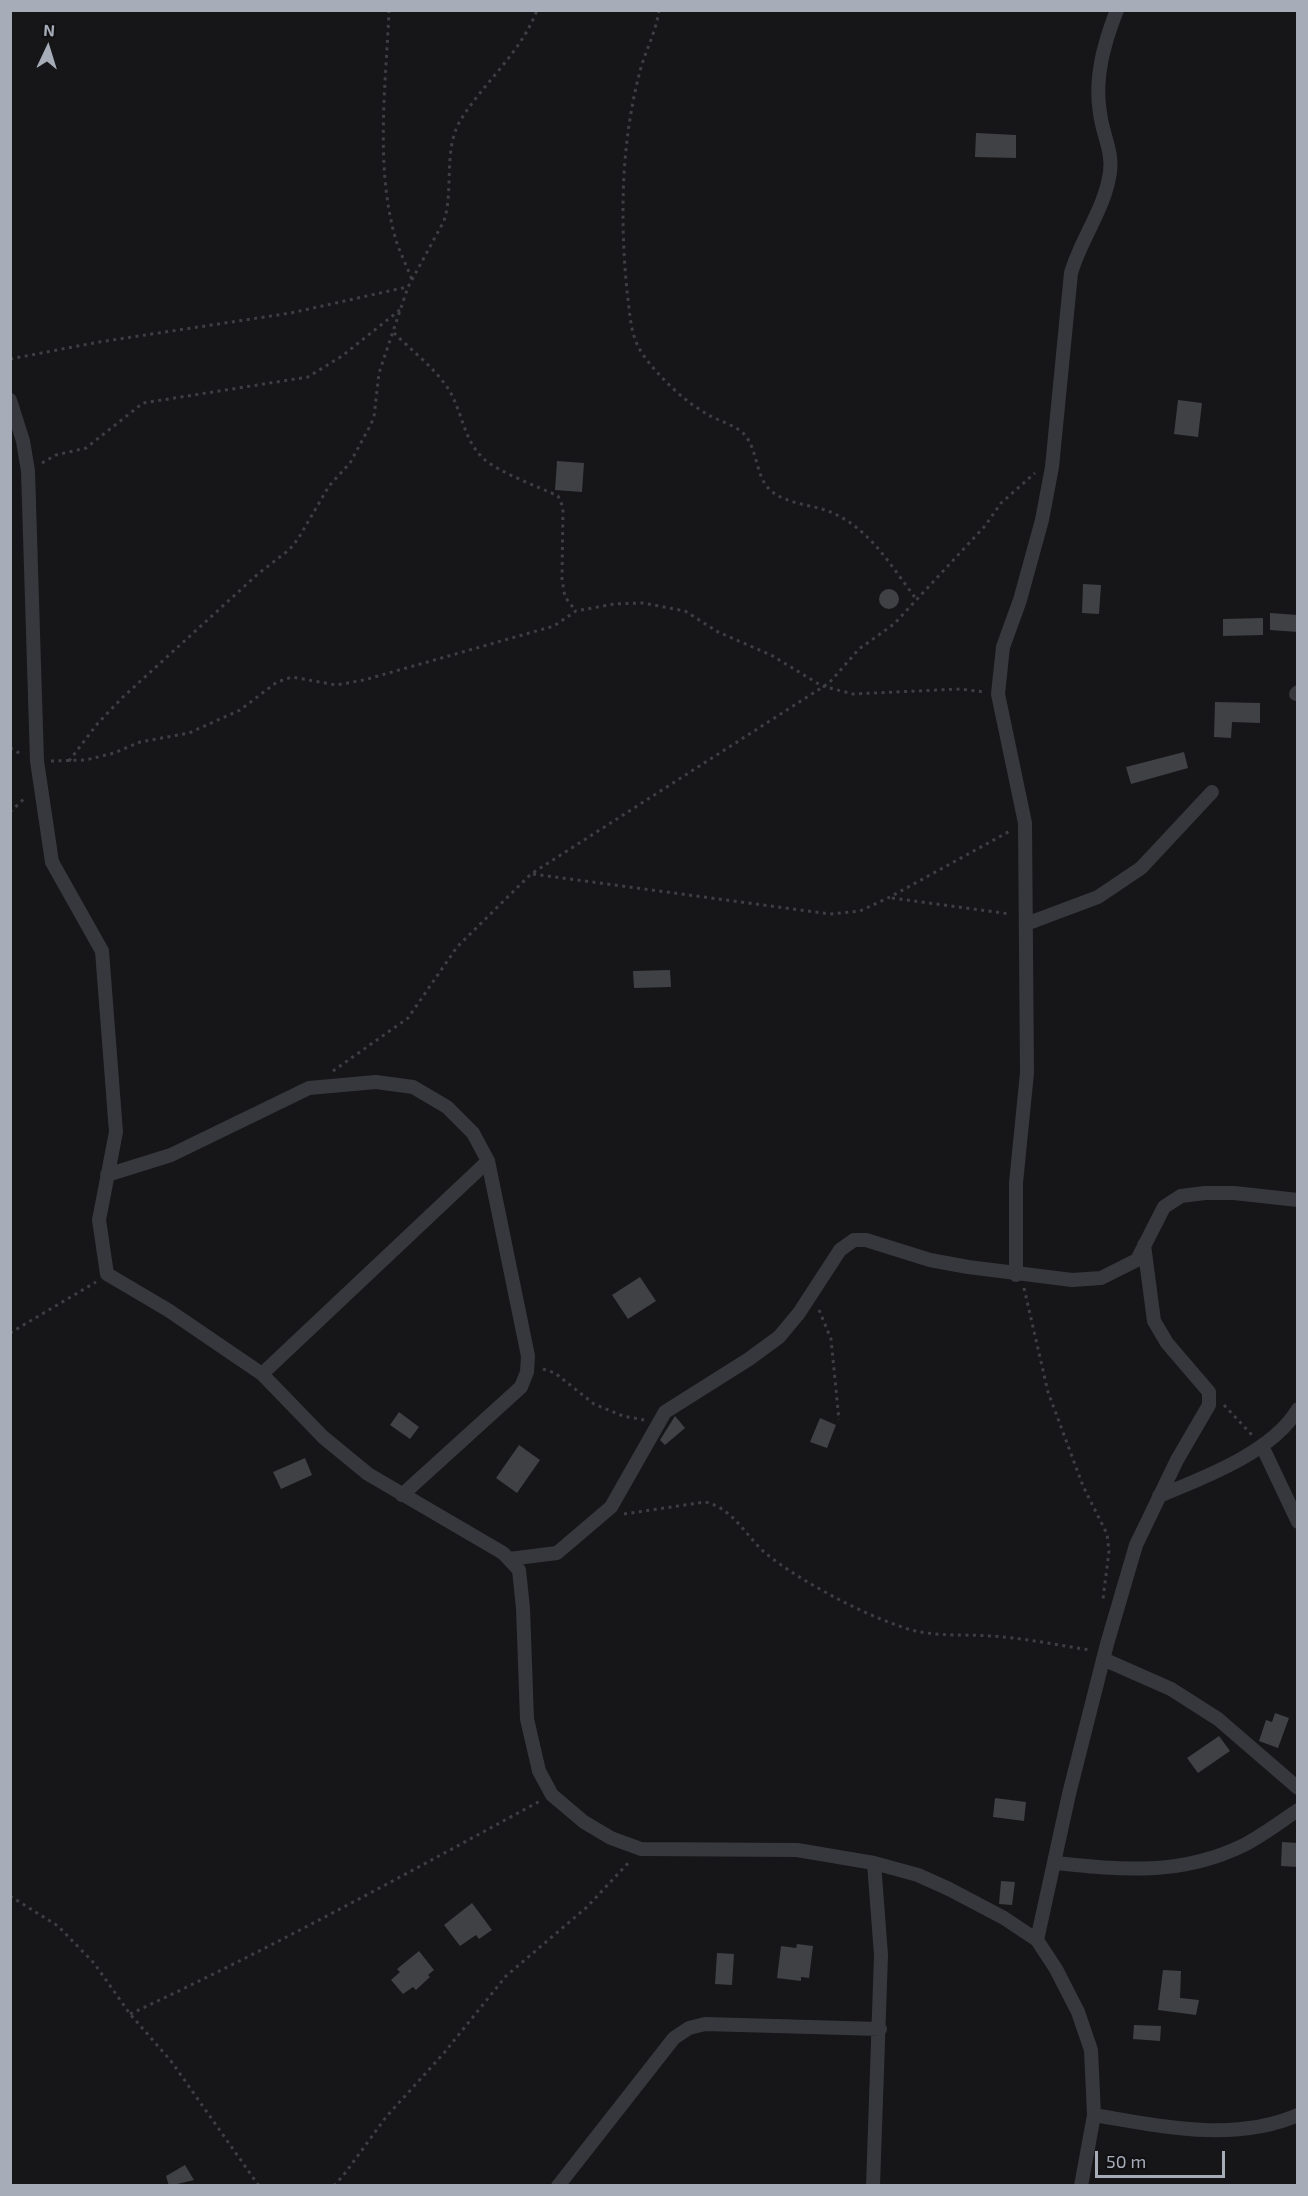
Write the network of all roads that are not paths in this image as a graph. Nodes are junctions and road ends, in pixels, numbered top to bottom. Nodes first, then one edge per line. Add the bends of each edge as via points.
1 (1117, 10) edge
2 (10, 400) edge
3 (1212, 792) dead end
4 (1026, 920) junction
5 (488, 1161) junction
6 (107, 1175) junction
7 (1298, 1200) edge
8 (1144, 1245) junction
9 (1019, 1275) junction
10 (262, 1374) junction
11 (1296, 1414) edge
12 (1262, 1446) junction
13 (402, 1495) junction
14 (1159, 1496) junction
15 (1298, 1521) edge
16 (509, 1559) junction
17 (1104, 1655) junction
18 (1297, 1786) edge
19 (1298, 1810) edge
20 (874, 1863) junction
21 (1055, 1863) junction
22 (1037, 1940) junction
23 (880, 2029) junction
24 (1094, 2115) junction
25 (1298, 2115) edge
26 (558, 2186) edge
27 (873, 2186) edge
28 (1081, 2186) edge

1 - 4 street via 1098,80 1111,170 1102,205 1077,251 1071,273 1053,454 1042,520 1004,647 998,694 1025,823
2 - 6 street via 24,441 28,471 37,760 52,862 102,951 116,1132
3 - 4 street via 1141,868 1098,897
4 - 9 street via 1027,1073 1016,1184
5 - 6 street via 473,1133 447,1107 413,1087 376,1082 309,1088 171,1155
5 - 10 street
5 - 13 street via 526,1344 527,1372 521,1388
6 - 10 street via 99,1220 107,1274
7 - 8 street via 1234,1193 1180,1196 1164,1207
8 - 9 street via 1137,1260 1101,1278 1072,1280
8 - 14 street via 1155,1321 1167,1343 1209,1392 1209,1406
9 - 16 street via 930,1260 866,1240 854,1240 840,1250 779,1337 664,1412 611,1507 557,1553
10 - 13 street via 323,1437 368,1474
11 - 12 street
12 - 14 street via 1203,1478
12 - 15 street
13 - 16 street
14 - 17 street via 1137,1545
16 - 20 street via 519,1570 527,1719 539,1771 552,1795 584,1822 641,1849 797,1850
17 - 18 street via 1171,1689 1218,1719
17 - 21 street
19 - 21 street via 1244,1845 1177,1867 1144,1870
20 - 22 street via 939,1884
20 - 23 street via 881,1955
21 - 22 street
22 - 24 street via 1078,2012 1091,2050
23 - 26 street via 705,2024 689,2028 674,2038
23 - 27 street
24 - 25 street via 1203,2131 1253,2129
24 - 28 street

